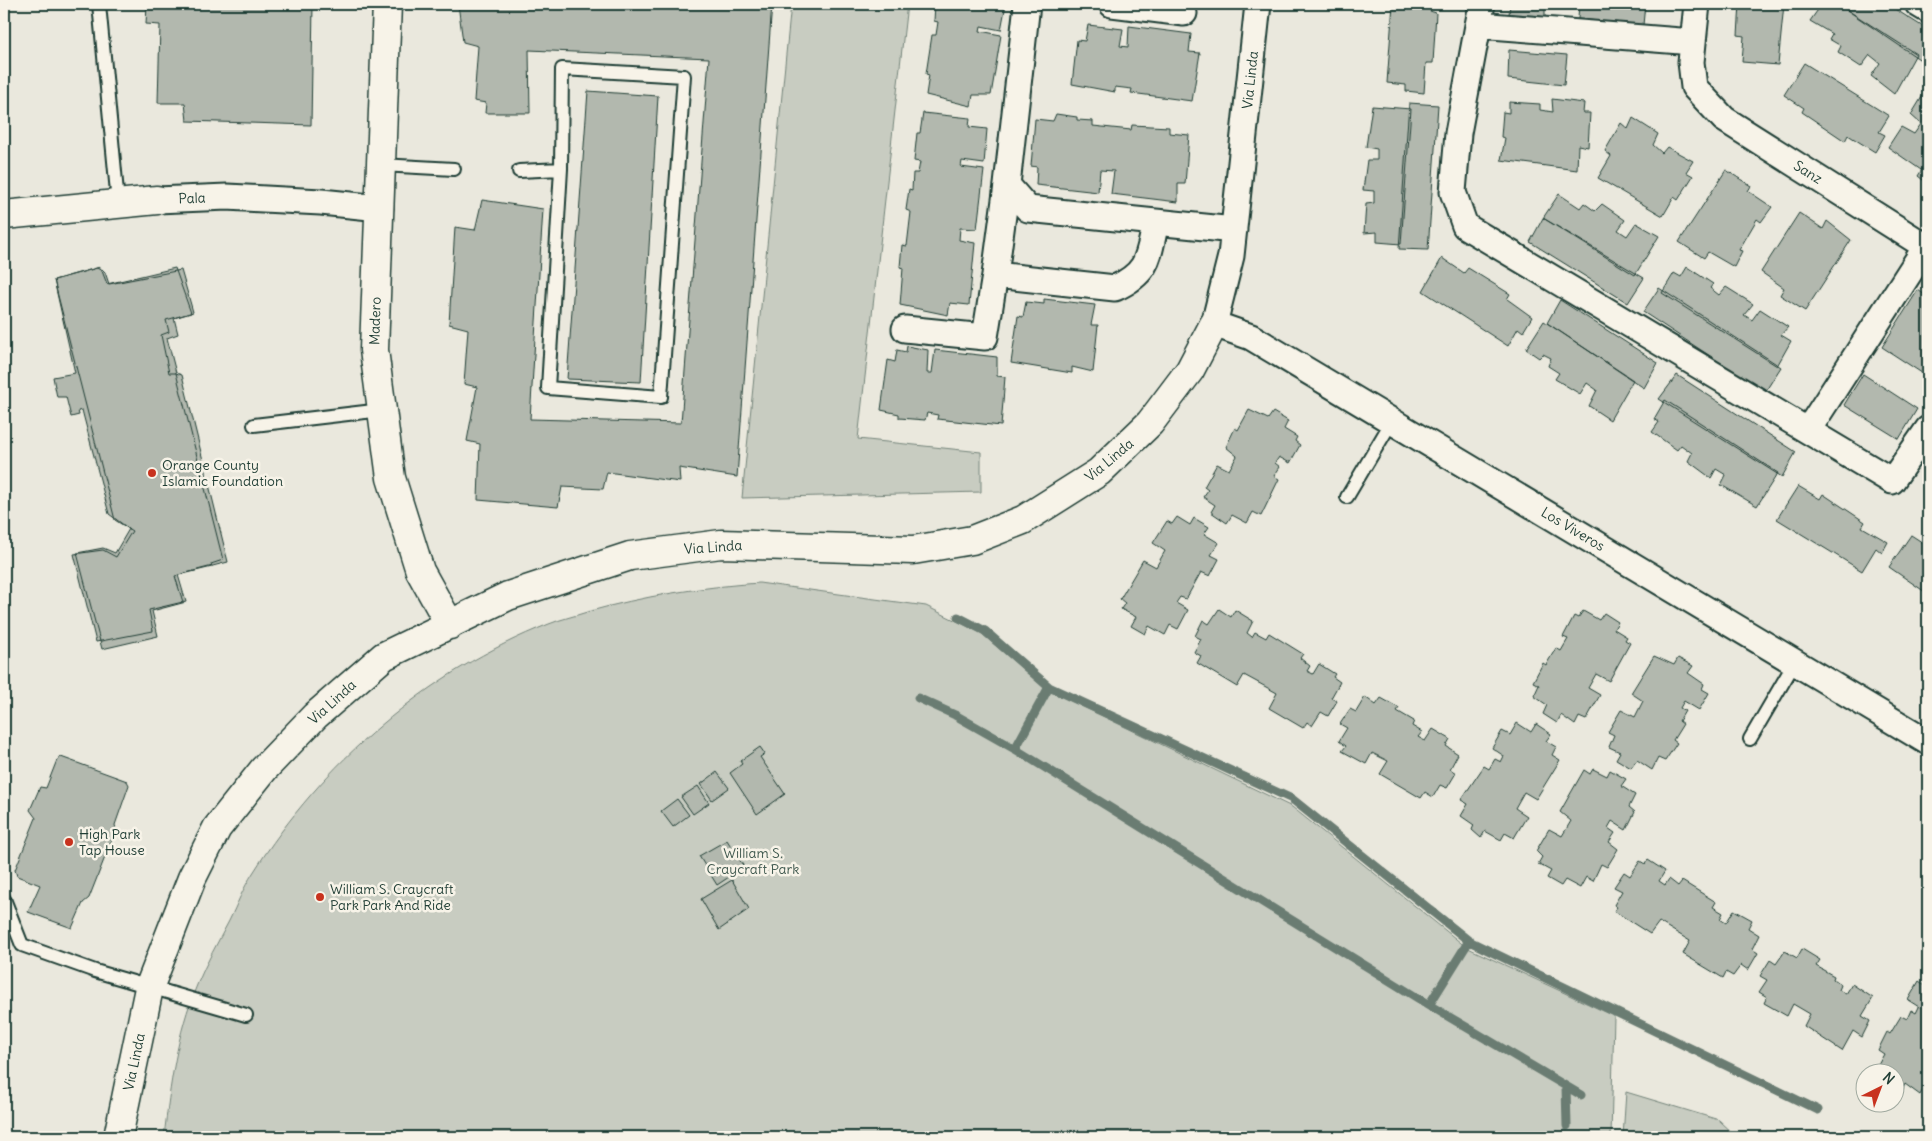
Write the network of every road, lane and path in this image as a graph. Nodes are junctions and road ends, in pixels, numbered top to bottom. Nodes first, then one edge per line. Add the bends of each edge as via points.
1 (99, 4) edge
2 (386, 4) edge
3 (1027, 4) edge
4 (1112, 4) edge
5 (1258, 4) edge
6 (1697, 4) edge
7 (1918, 4) edge
8 (1928, 10) edge
9 (1184, 13) dead end
10 (1480, 14) edge
11 (1693, 42) junction
12 (382, 165) junction
13 (454, 169) dead end
14 (561, 169) junction
15 (519, 171) dead end
16 (1007, 186) junction
17 (157, 200) joint
18 (118, 203) junction
19 (380, 208) junction
20 (4, 215) edge
21 (1156, 222) junction
22 (1234, 230) junction
23 (1927, 247) edge
24 (995, 275) junction
25 (1214, 324) junction
26 (905, 329) dead end
27 (382, 410) junction
28 (1392, 421) junction
29 (254, 426) dead end
30 (1928, 429) edge
31 (1808, 430) junction
32 (1347, 497) dead end
33 (450, 625) junction
34 (1795, 662) junction
35 (1750, 740) dead end
36 (1928, 742) edge
37 (4, 899) edge
38 (149, 988) junction
39 (246, 1015) dead end
40 (118, 1137) edge

1 - 18 lane
2 - 12 street, Madero
3 - 16 street
4 - 9 street
5 - 22 street, Via Linda
6 - 11 street
7 - 8 street
10 - 11 street
10 - 31 street via 1458,133 1453,192 1466,226
11 - 23 street, Sanz via 1694,87 1724,119
12 - 13 lane
12 - 19 street, Madero
14 - 14 lane via 548,388 661,397 684,76 562,69
14 - 15 lane
16 - 21 street via 1028,209
16 - 24 street
17 - 18 street, Pala
17 - 19 street, Pala via 227,197
18 - 20 street, Pala
19 - 27 street, Madero via 374,350
21 - 22 street
21 - 24 street via 1146,265 1128,283 1116,288
22 - 25 street, Via Linda
23 - 31 street
24 - 26 street via 985,337
25 - 28 street, Los Viveros via 1251,337
25 - 33 street, Via Linda via 1190,370 1150,423 1099,472 1023,520 972,540 913,550 721,544 630,556 508,596
27 - 29 lane
27 - 33 street, Madero via 391,478 420,571
28 - 32 lane
28 - 34 street, Los Viveros
30 - 31 street via 1892,481
33 - 38 street, Via Linda via 384,656 315,716 264,769 217,828 192,878
34 - 35 lane
34 - 36 street, Los Viveros
37 - 38 lane via 22,945
38 - 39 lane
38 - 40 street, Via Linda

